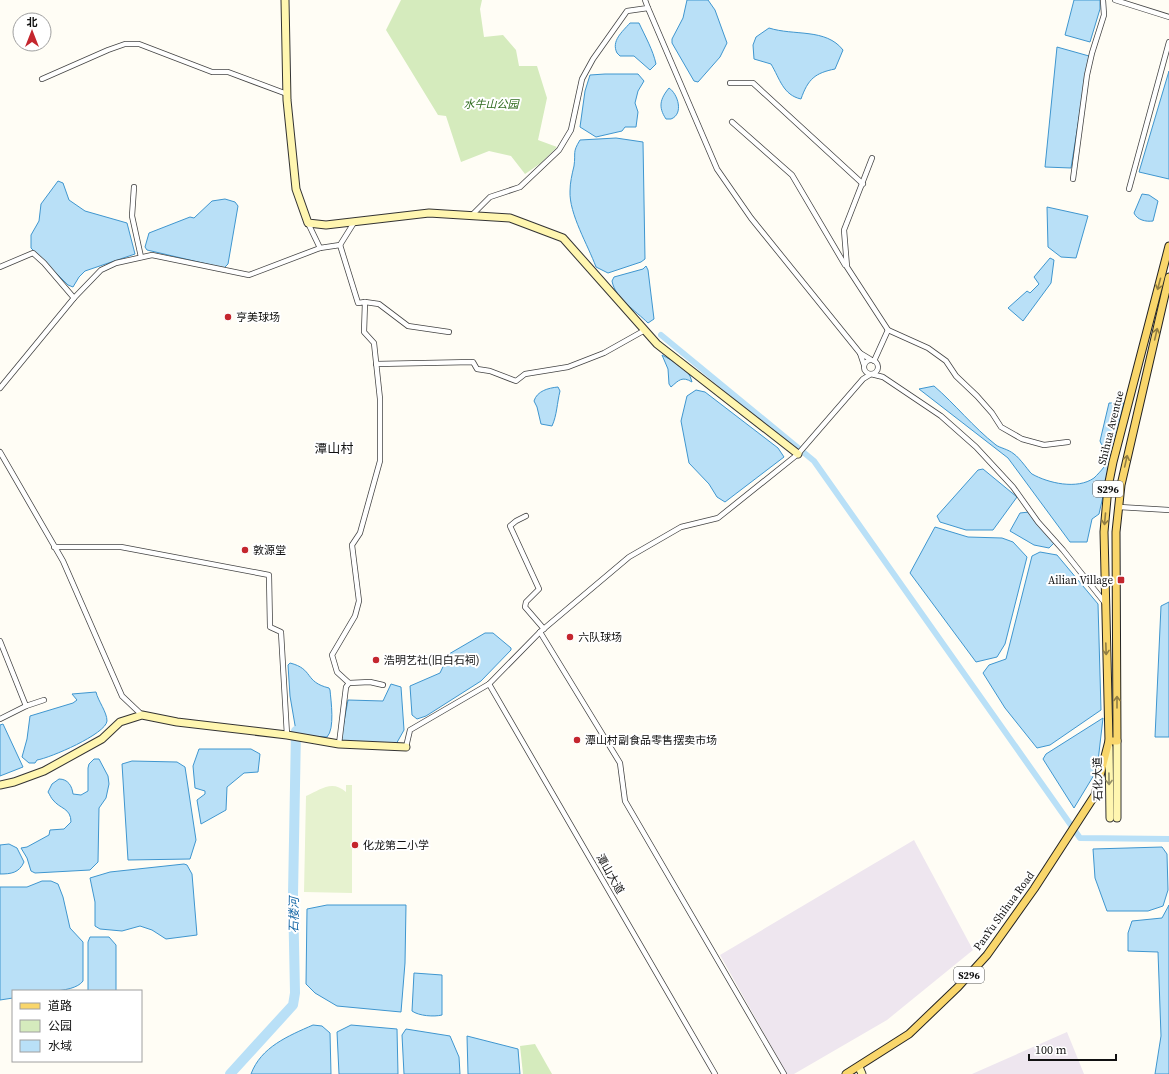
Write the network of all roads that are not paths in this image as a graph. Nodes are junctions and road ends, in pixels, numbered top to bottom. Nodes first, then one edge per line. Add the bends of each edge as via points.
1 (285, 0) edge
2 (645, 0) edge
3 (1103, 0) edge
4 (1115, 0) edge
5 (648, 8) junction
6 (1169, 17) edge
7 (1169, 42) edge
8 (42, 79) dead end
9 (730, 83) dead end
10 (287, 94) junction
11 (732, 122) dead end
12 (872, 158) dead end
13 (1073, 179) dead end
14 (862, 184) junction
15 (134, 187) dead end
16 (1129, 189) dead end
17 (471, 216) junction
18 (356, 220) junction
19 (308, 223) junction
20 (340, 245) junction
21 (1169, 246) edge
22 (320, 248) junction
23 (141, 257) junction
24 (0, 267) edge
25 (847, 267) junction
26 (1169, 277) edge
27 (74, 298) junction
28 (365, 302) junction
29 (645, 330) junction
30 (888, 330) junction
31 (449, 332) dead end
32 (860, 353) junction
33 (873, 360) junction
34 (376, 364) junction
35 (878, 366) junction
36 (864, 367) junction
37 (871, 374) junction
38 (883, 377) junction
39 (863, 379) junction
40 (0, 388) edge
41 (1068, 442) dead end
42 (0, 452) edge
43 (798, 454) junction
44 (1118, 507) junction
45 (1169, 510) edge
46 (526, 516) dead end
47 (54, 546) junction
48 (1105, 603) junction
49 (542, 631) junction
50 (0, 641) edge
51 (349, 683) junction
52 (489, 684) junction
53 (383, 686) dead end
54 (44, 700) dead end
55 (26, 706) junction
56 (142, 715) junction
57 (0, 719) edge
58 (289, 736) junction
59 (1109, 741) junction
60 (1117, 741) junction
61 (339, 744) junction
62 (406, 747) joint
63 (0, 785) edge
64 (860, 1070) edge
65 (715, 1074) edge
66 (784, 1074) edge
67 (846, 1074) edge

1 - 10 street
2 - 5 street
3 - 13 street via 1104,15 1087,75
4 - 6 street
5 - 17 street via 627,11 593,58 582,79 571,130 559,150 520,187 490,197
5 - 32 street via 717,169 751,218
7 - 16 street
8 - 10 street via 108,50 125,44 139,44 212,72 228,72
9 - 14 street via 753,82
10 - 19 street via 296,189
11 - 25 street via 792,175
12 - 14 street
14 - 25 street via 844,230
15 - 23 street via 132,216
17 - 18 street via 429,213
17 - 29 street via 510,218 563,238
18 - 19 street via 326,225
18 - 20 street
19 - 22 street
20 - 22 street
20 - 28 street via 358,303
21 -> 48 main road, Shihua Aventue / S296 via 1108,487 1104,532
22 - 23 street via 249,275 152,255
23 - 27 street via 116,263 101,270
24 - 27 street via 33,253
25 - 30 street
44 -> 26 main road, Shihua Aventue / S296
27 - 40 street
28 - 31 street via 379,304 408,326
28 - 34 street via 364,332 374,343
29 - 34 street via 604,353 568,367 525,374 516,381 477,369 473,362
29 - 43 street via 657,344
30 - 33 street
30 - 41 street via 928,348 946,361 956,376 992,413 1001,428 1022,439 1044,445
32 - 33 street
32 - 36 street
33 - 35 street
33 - 36 street via 868,361
34 - 51 street via 380,399 380,461 360,533 352,545 359,601 355,616 332,655 337,672
35 - 37 street
35 - 38 street
36 - 37 street via 866,372
36 - 39 street
37 - 38 street
37 - 39 street
38 - 48 street via 941,416 976,447 1013,487 1038,522
39 - 43 street
42 - 47 street
43 - 49 street via 718,518 681,527 629,557
44 - 45 street
60 -> 44 main road, Shihua Aventue / S296
46 - 49 street via 510,526 539,589 526,602 525,607
47 - 56 street via 122,696
47 - 58 street via 121,547 269,575 270,627 281,632
48 -> 59 main road, Shihua Aventue / S296
49 - 52 street
49 - 66 street via 620,763 625,801
50 - 55 street
51 - 53 street via 370,682
51 - 61 street via 346,687
52 - 62 street via 410,730
52 - 65 street, 潭山大道
54 - 55 street
55 - 57 street
56 - 58 street
56 - 63 street via 120,722 102,739 44,770
58 - 61 street
59 - 60 main road
59 -> 60 street, 石化大道 via 1113,818
59 - 64 main road, PanYu Shihua Road / S296 via 1095,795 1063,846 987,955 909,1034
61 - 62 street
64 - 67 main road, PanYu Shihua Road / S296

